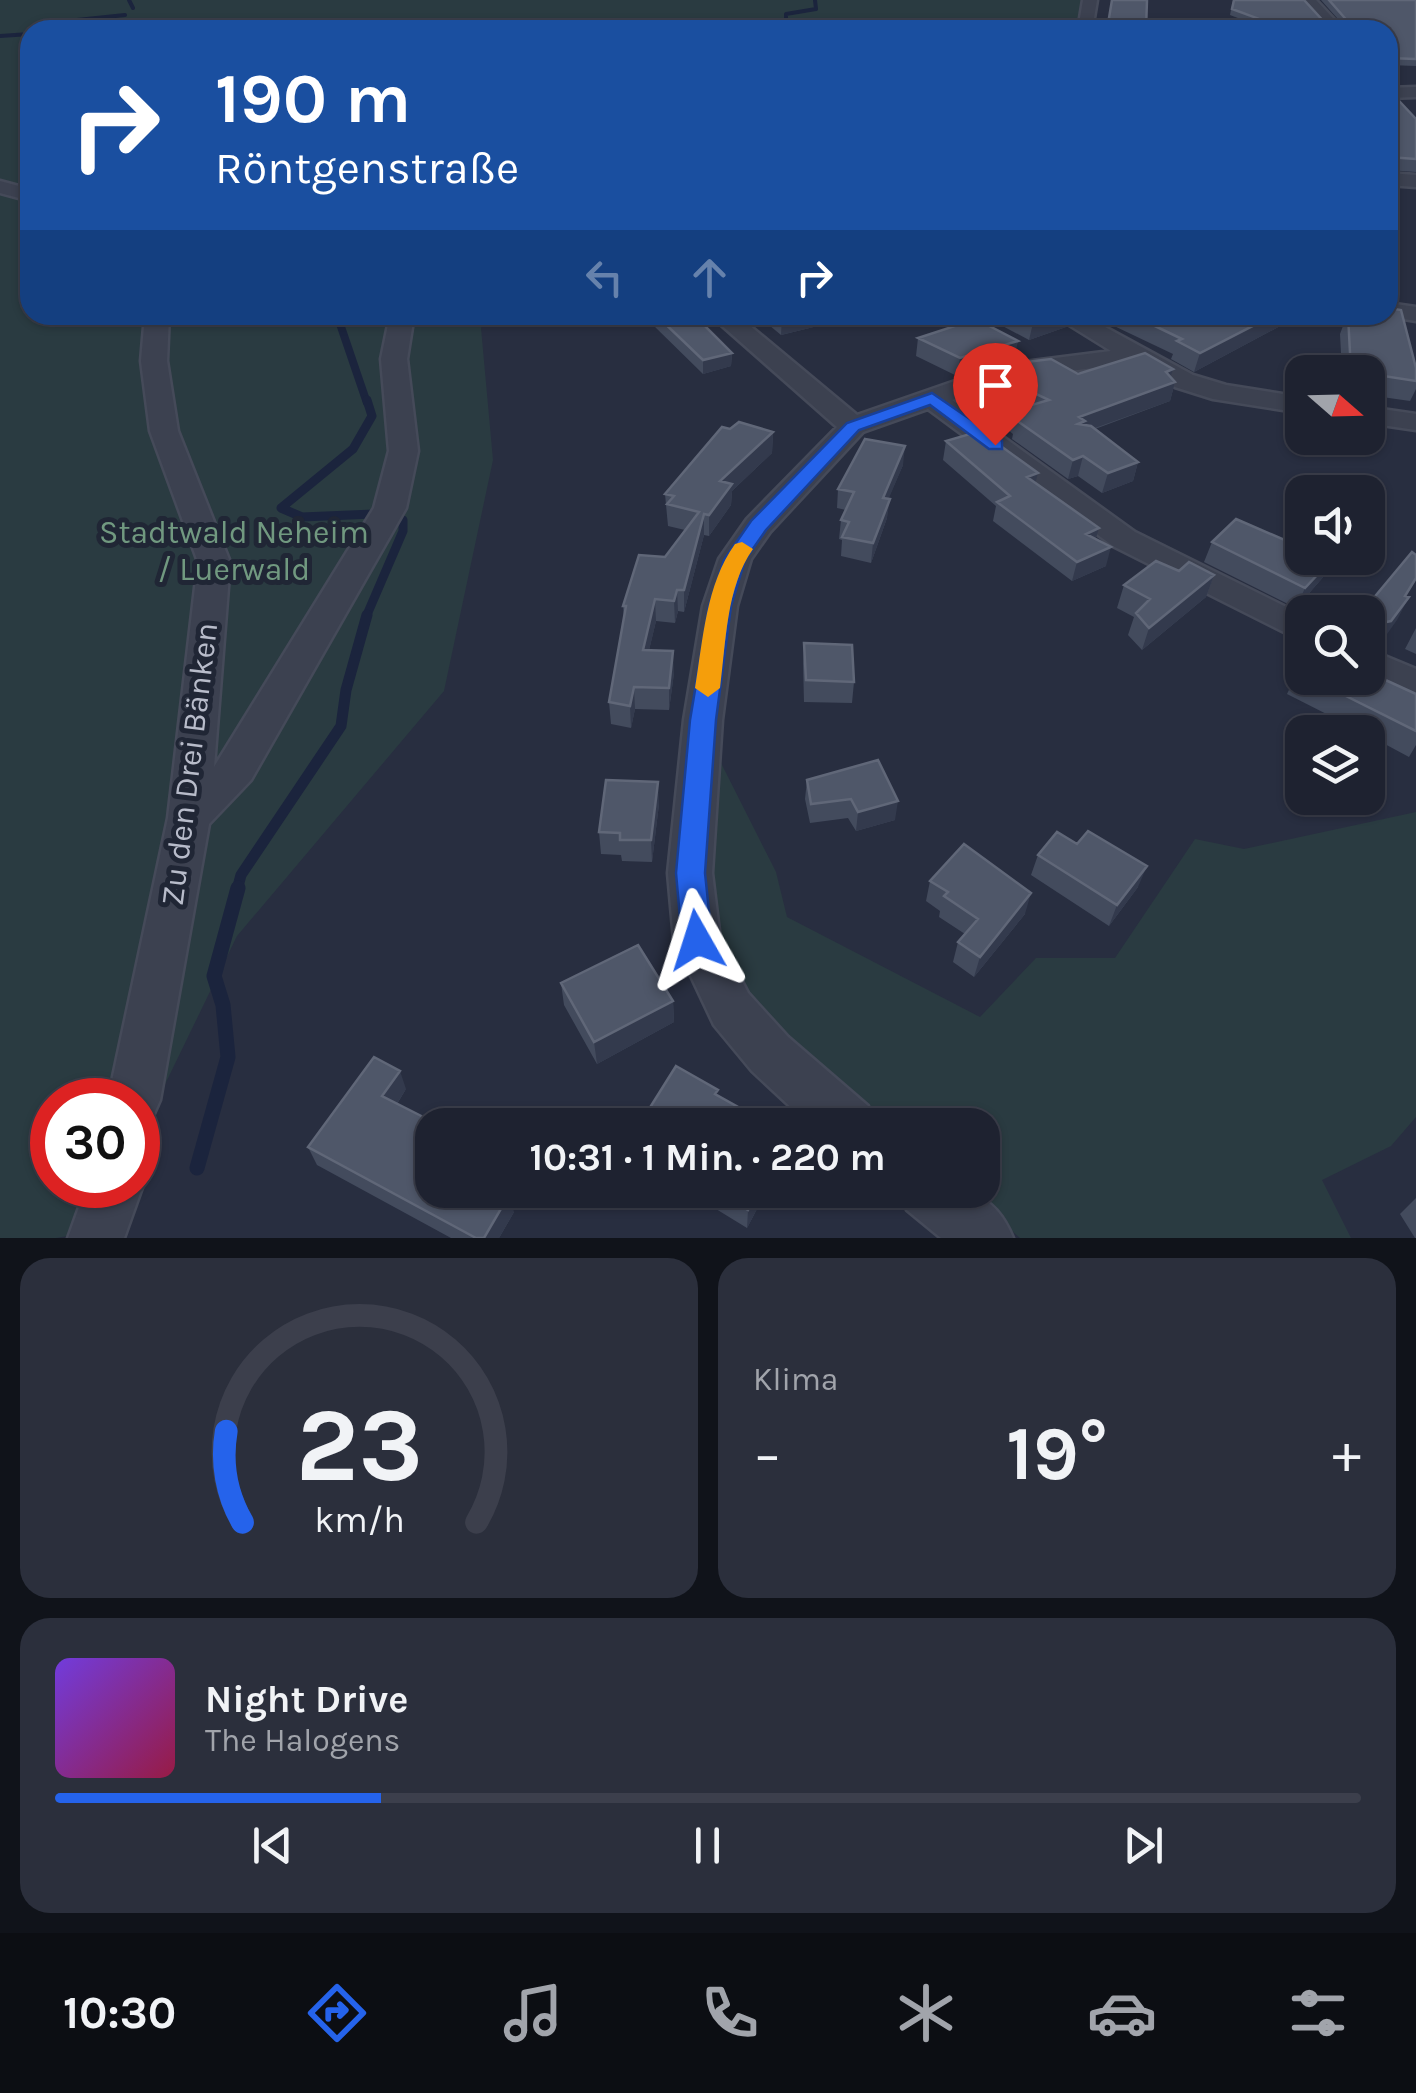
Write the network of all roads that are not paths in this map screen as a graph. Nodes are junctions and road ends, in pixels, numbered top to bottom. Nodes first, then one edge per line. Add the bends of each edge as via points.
1 (1309, 0) edge
2 (1328, 20) edge
3 (156, 325) edge
4 (399, 325) edge
5 (734, 325) edge
6 (1083, 325) edge
7 (1138, 356) junction
8 (932, 399) junction
9 (1285, 402) edge
10 (1385, 417) edge
11 (1416, 422) edge
12 (853, 426) junction
13 (1285, 620) edge
14 (1385, 669) edge
15 (1416, 684) edge
16 (189, 818) junction
17 (138, 1078) edge
18 (829, 1108) edge
19 (107, 1208) edge
20 (949, 1208) edge
21 (96, 1238) edge
22 (985, 1238) edge

1 - 2 street
3 - 16 street, Zu den Drei Bänken via 164,432 214,562
4 - 16 street via 392,352 404,465 390,508 237,769
5 - 12 street
6 - 7 street
7 - 8 street via 1028,367
7 - 9 street via 1208,389
8 - 12 street
8 - 13 street via 1124,539
10 - 11 street
12 - 18 street via 734,560 703,720 690,873 697,940 732,1009
14 - 15 street
16 - 17 street, Zu den Drei Bänken
19 - 21 street
20 - 22 street

